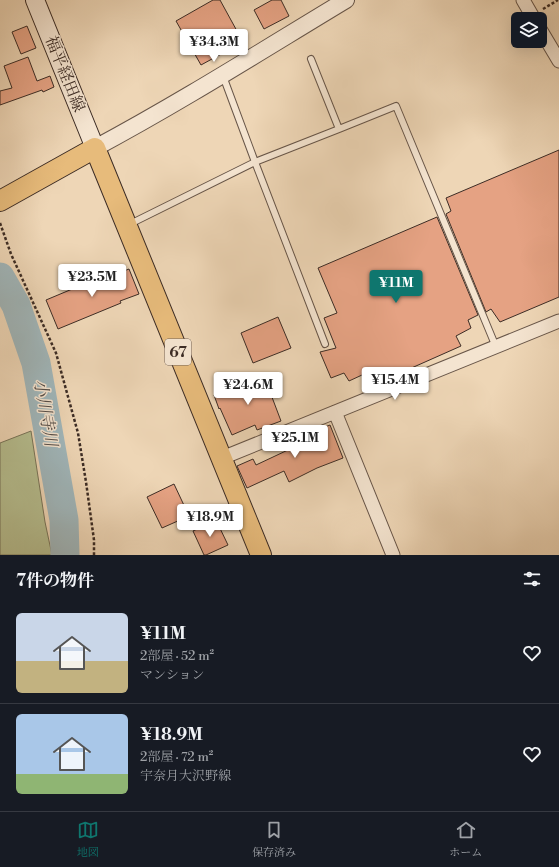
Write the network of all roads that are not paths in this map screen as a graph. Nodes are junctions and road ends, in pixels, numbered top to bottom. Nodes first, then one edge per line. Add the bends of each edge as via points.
1 (35, 0) edge
2 (346, 0) edge
3 (523, 0) edge
4 (530, 12) edge
5 (547, 41) edge
6 (311, 59) dead end
7 (559, 61) edge
8 (222, 75) junction
9 (339, 129) junction
10 (95, 148) junction
11 (255, 162) junction
12 (0, 201) edge
13 (127, 226) junction
14 (559, 321) edge
15 (325, 344) dead end
16 (496, 346) junction
17 (335, 412) junction
18 (222, 458) junction
19 (261, 555) edge
20 (393, 555) edge

1 - 10 main road, 福平経田線
2 - 8 street
3 - 4 street
5 - 7 street
6 - 9 lane
8 - 10 street
8 - 11 lane
9 - 11 lane
9 - 16 lane via 396,106
10 - 12 main road
10 - 13 main road, 67
11 - 13 lane
11 - 15 lane
13 - 18 main road, 67
14 - 16 street
16 - 17 street
17 - 18 street
17 - 20 street
18 - 19 main road, 67

